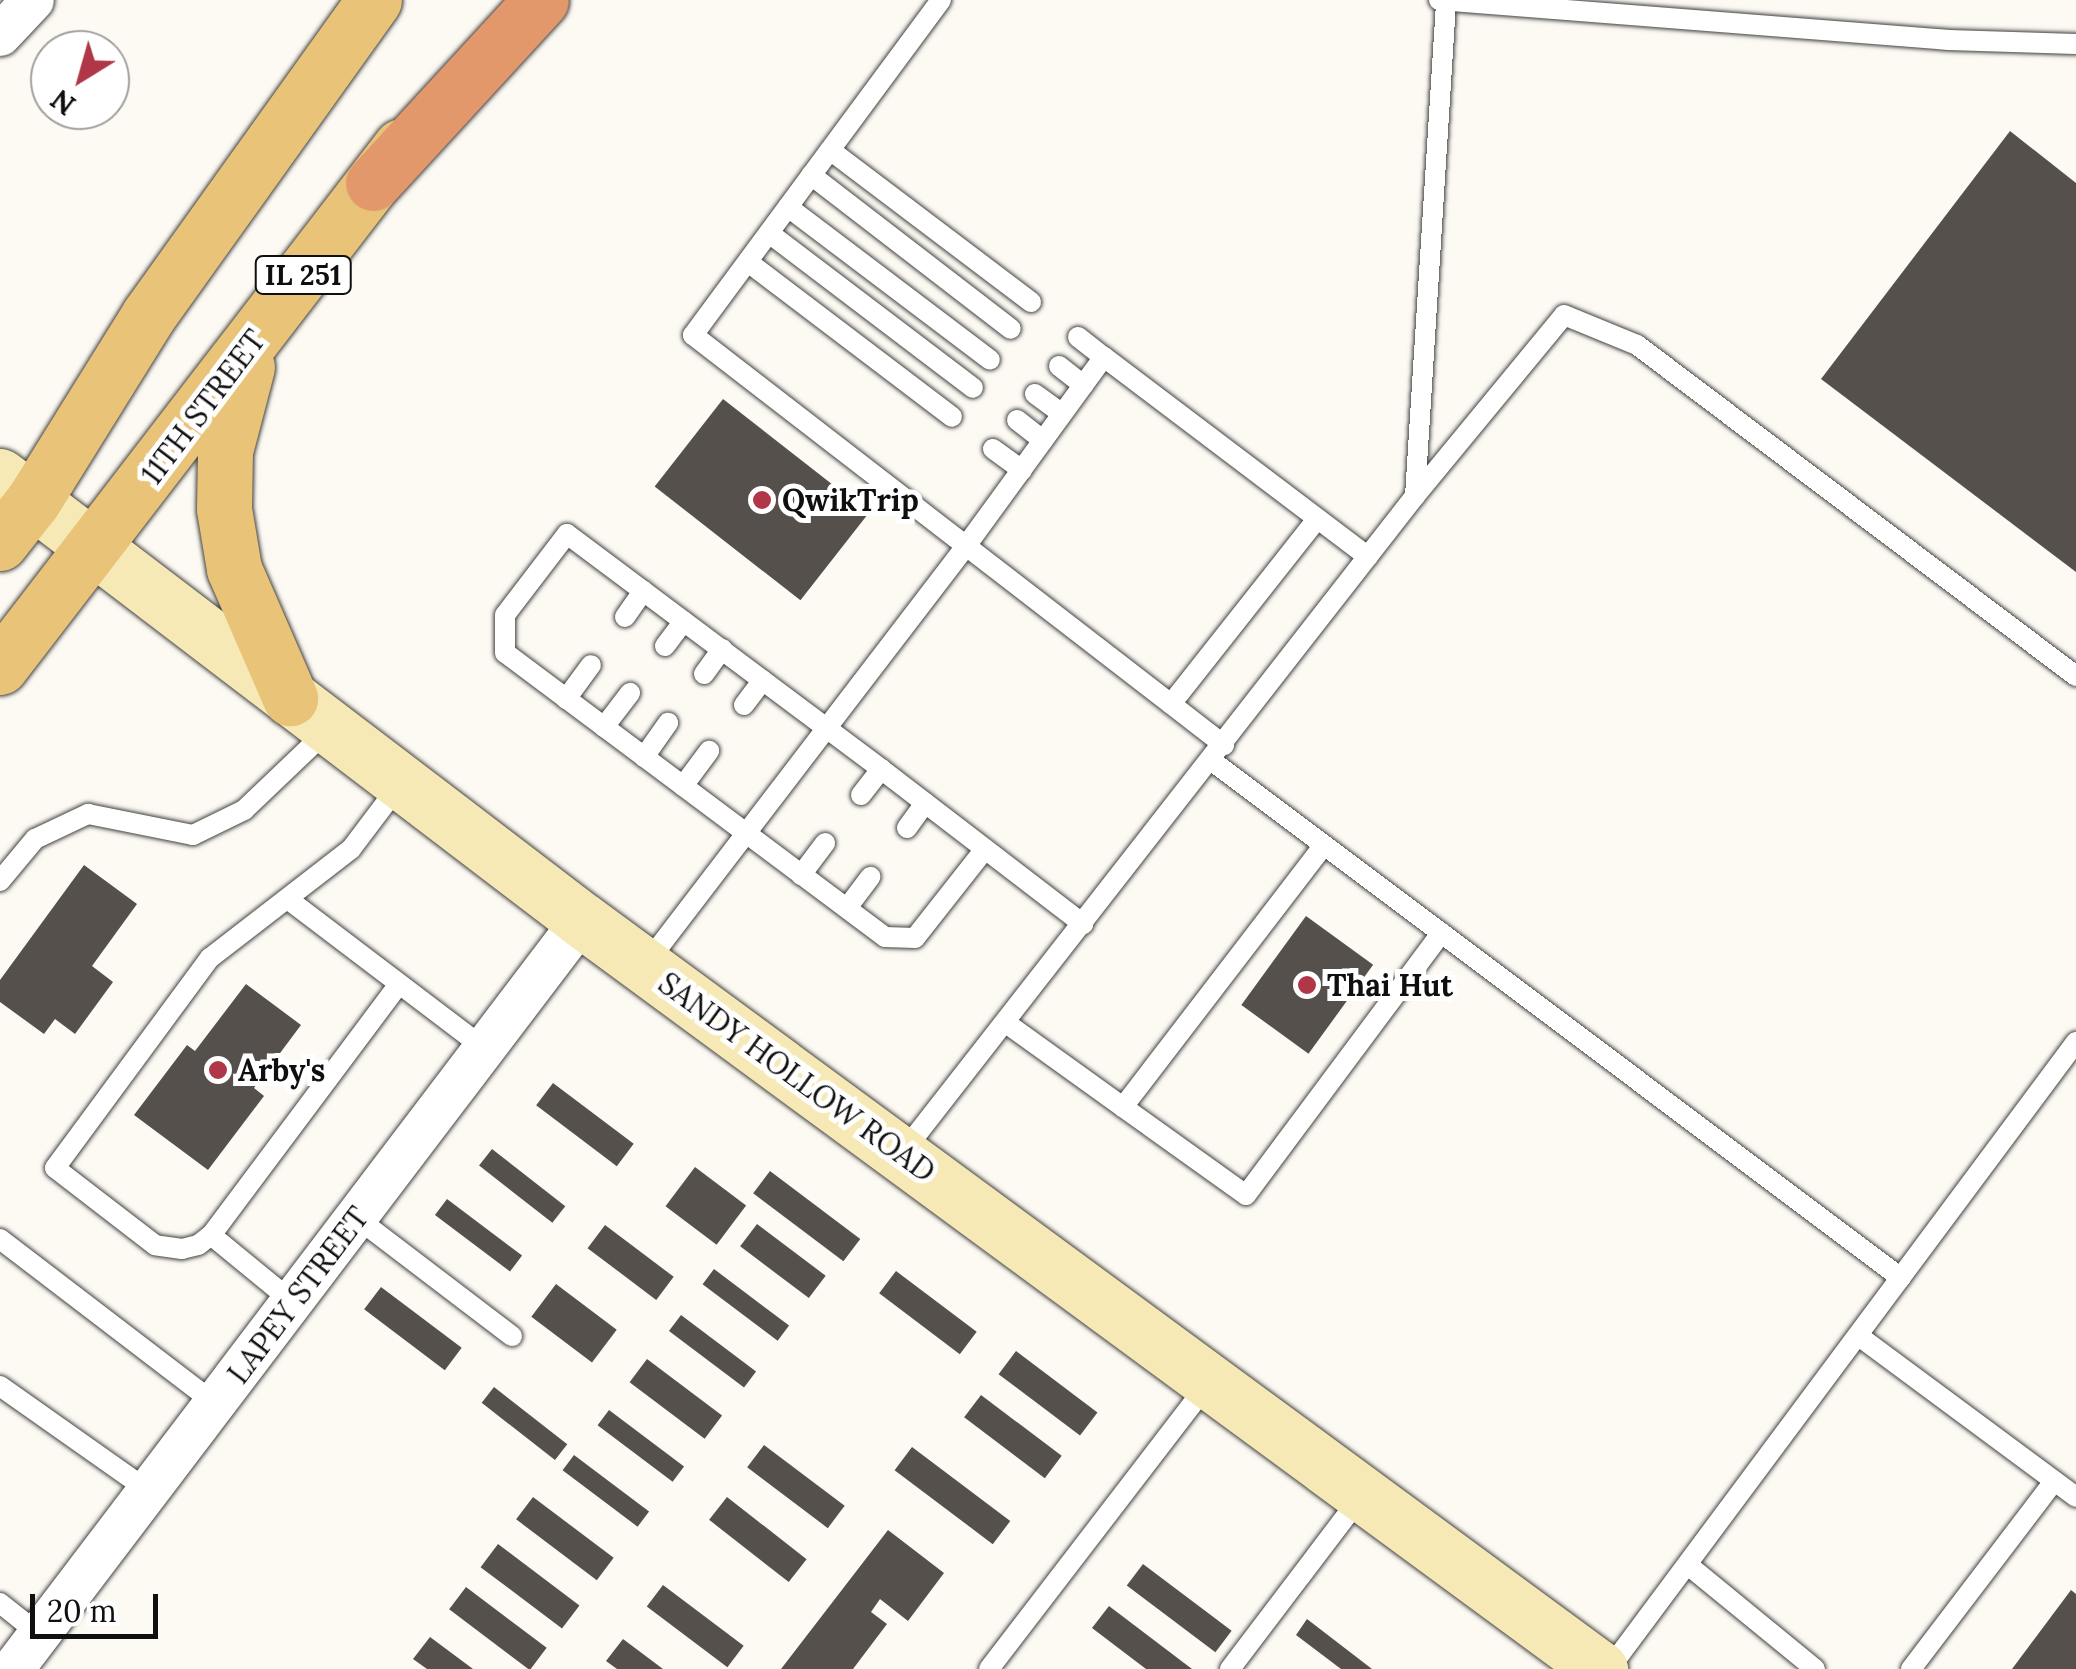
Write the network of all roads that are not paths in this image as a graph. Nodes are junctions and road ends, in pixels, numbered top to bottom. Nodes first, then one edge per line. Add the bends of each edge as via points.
1 (33, 0) edge
2 (374, 0) edge
3 (512, 0) edge
4 (541, 0) edge
5 (941, 0) edge
6 (1442, 0) edge
7 (0, 35) edge
8 (2076, 44) edge
9 (830, 150) junction
10 (811, 175) junction
11 (374, 183) junction
12 (788, 206) junction
13 (769, 233) junction
14 (748, 262) junction
15 (1031, 302) dead end
16 (1011, 329) dead end
17 (1078, 337) dead end
18 (254, 340) junction
19 (1104, 356) junction
20 (990, 360) dead end
21 (1059, 366) dead end
22 (1083, 385) junction
23 (973, 388) dead end
24 (1035, 394) dead end
25 (1061, 413) junction
26 (952, 417) dead end
27 (1016, 420) dead end
28 (1043, 440) junction
29 (993, 448) dead end
30 (1022, 470) junction
31 (17, 488) edge
32 (1415, 496) junction
33 (1317, 519) junction
34 (0, 543) edge
35 (966, 546) junction
36 (94, 550) junction
37 (1368, 558) junction
38 (643, 590) junction
39 (625, 617) dead end
40 (684, 621) junction
41 (666, 646) dead end
42 (722, 649) junction
43 (591, 664) dead end
44 (0, 667) edge
45 (704, 674) dead end
46 (2076, 676) edge
47 (763, 680) junction
48 (630, 693) dead end
49 (566, 698) junction
50 (1171, 704) junction
51 (744, 705) dead end
52 (310, 714) junction
53 (668, 723) dead end
54 (604, 727) junction
55 (827, 728) junction
56 (709, 751) dead end
57 (1218, 753) junction
58 (644, 757) junction
59 (881, 769) junction
60 (401, 783) junction
61 (683, 786) junction
62 (861, 796) dead end
63 (925, 803) junction
64 (906, 828) dead end
65 (746, 833) junction
66 (824, 844) dead end
67 (1324, 845) junction
68 (984, 849) junction
69 (801, 874) junction
70 (870, 877) dead end
71 (0, 880) edge
72 (288, 900) junction
73 (847, 908) junction
74 (582, 920) junction
75 (1083, 924) junction
76 (1441, 933) junction
77 (645, 966) junction
78 (398, 984) junction
79 (1006, 1023) junction
80 (2076, 1042) edge
81 (485, 1049) junction
82 (1124, 1107) junction
83 (902, 1154) junction
84 (356, 1218) junction
85 (211, 1236) junction
86 (0, 1240) edge
87 (1901, 1278) junction
88 (293, 1302) junction
89 (512, 1336) dead end
90 (1860, 1337) junction
91 (1211, 1380) junction
92 (0, 1386) edge
93 (216, 1404) junction
94 (2054, 1481) junction
95 (149, 1491) junction
96 (1363, 1494) junction
97 (2076, 1497) edge
98 (1688, 1565) junction
99 (0, 1603) edge
100 (39, 1634) junction
101 (13, 1669) edge
102 (989, 1669) edge
103 (1230, 1669) edge
104 (1600, 1669) edge
105 (1609, 1669) edge
106 (1815, 1669) edge
107 (1911, 1669) edge

1 - 7 street
2 - 31 main road
3 - 11 main road, 11TH STREET / IL 251
4 - 11 highway
5 - 9 lane
6 - 8 lane
6 - 32 lane
9 - 10 lane
9 - 15 lane
10 - 12 lane
10 - 16 lane
11 - 18 main road, 11TH STREET / IL 251
12 - 13 lane
12 - 20 lane
13 - 14 lane
13 - 23 lane
14 - 26 lane
14 - 35 lane via 693,335
17 - 19 lane
18 - 36 main road, 11TH STREET / IL 251
18 - 52 main road via 225,451 224,509 234,569
19 - 22 lane
19 - 33 lane
21 - 22 lane
22 - 25 lane
24 - 25 lane
25 - 28 lane
27 - 28 lane
28 - 30 lane
29 - 30 lane
30 - 35 lane
31 - 34 main road
31 - 36 street, SANDY HOLLOW ROAD
32 - 37 lane
32 - 46 lane via 1564,314 1637,345
33 - 37 lane
33 - 50 lane
35 - 50 lane
35 - 55 lane
36 - 44 main road, 11TH STREET / IL 251
36 - 52 street, SANDY HOLLOW ROAD
37 - 57 lane
38 - 39 lane
38 - 40 lane
38 - 49 lane via 568,534 505,615 506,654
40 - 41 lane
40 - 42 lane
42 - 45 lane
42 - 47 lane
43 - 49 lane
47 - 51 lane
47 - 55 lane
48 - 54 lane
49 - 54 lane
50 - 57 lane
52 - 60 street, SANDY HOLLOW ROAD
52 - 71 lane via 244,810 193,836 88,814 35,839
53 - 58 lane
54 - 58 lane
55 - 59 lane
55 - 65 lane
56 - 61 lane
57 - 67 lane
57 - 75 lane
58 - 61 lane
59 - 62 lane
59 - 63 lane
60 - 72 lane via 351,849
60 - 74 street, SANDY HOLLOW ROAD
61 - 65 lane
63 - 64 lane
63 - 68 lane
65 - 69 lane
65 - 77 lane
66 - 69 lane
67 - 76 lane
67 - 82 lane
68 - 73 lane via 915,938 885,937
68 - 75 lane
69 - 73 lane
70 - 73 lane
72 - 78 lane
72 - 85 lane via 210,958 55,1168 155,1245 182,1249
74 - 77 street, SANDY HOLLOW ROAD
74 - 81 street, LAPEY STREET
75 - 79 lane
76 - 82 lane via 1246,1195
76 - 87 lane
77 - 83 street, SANDY HOLLOW ROAD
78 - 81 lane
78 - 85 lane
79 - 82 lane
79 - 83 lane
80 - 87 lane
81 - 84 street, LAPEY STREET
83 - 91 street, SANDY HOLLOW ROAD
84 - 88 street, LAPEY STREET
84 - 89 lane
85 - 88 lane
86 - 93 lane
87 - 90 lane
88 - 93 street, LAPEY STREET
90 - 94 lane
90 - 98 lane
91 - 96 street, SANDY HOLLOW ROAD
91 - 102 lane
92 - 95 lane
93 - 95 street, LAPEY STREET
94 - 97 lane
94 - 107 lane
95 - 100 street, LAPEY STREET
96 - 103 lane
96 - 104 street, SANDY HOLLOW ROAD
98 - 105 lane
98 - 106 lane
99 - 100 lane
100 - 101 street, LAPEY STREET

